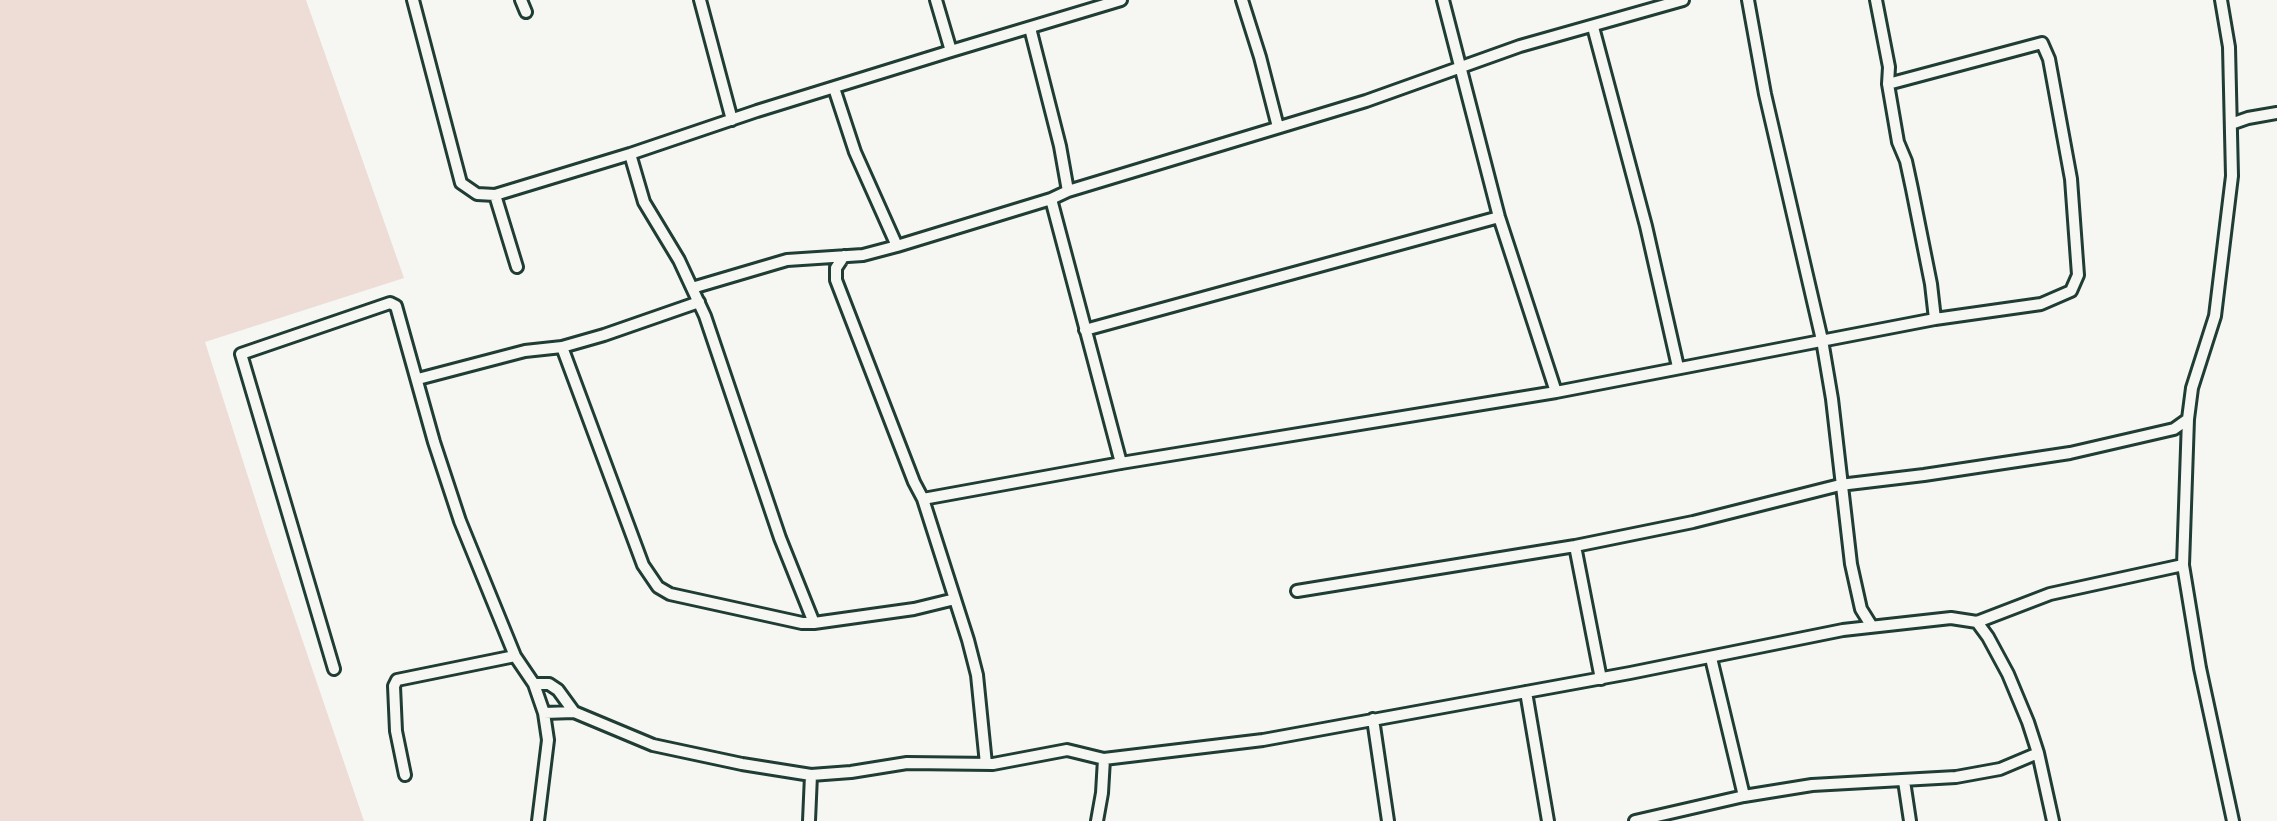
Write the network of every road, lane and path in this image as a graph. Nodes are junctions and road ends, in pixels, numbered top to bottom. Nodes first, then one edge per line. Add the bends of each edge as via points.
1 (413, 0) edge
2 (521, 0) edge
3 (700, 0) edge
4 (936, 0) edge
5 (1121, 0) edge
6 (1242, 0) edge
7 (1443, 0) edge
8 (1683, 0) edge
9 (1748, 0) edge
10 (1876, 0) edge
11 (2221, 0) edge
12 (526, 12) dead end
13 (1593, 27) junction
14 (1030, 28) junction
15 (951, 51) junction
16 (1459, 67) junction
17 (1888, 84) junction
18 (834, 88) junction
19 (2277, 113) edge
20 (732, 120) junction
21 (2231, 124) junction
22 (1278, 127) junction
23 (630, 154) junction
24 (1068, 191) junction
25 (495, 195) junction
26 (1051, 200) junction
27 (1499, 217) junction
28 (897, 246) junction
29 (844, 256) junction
30 (517, 267) dead end
31 (692, 288) junction
32 (699, 302) junction
33 (1935, 319) junction
34 (1085, 330) junction
35 (1822, 340) junction
36 (562, 347) junction
37 (1678, 367) junction
38 (418, 379) junction
39 (1556, 392) junction
40 (2188, 419) junction
41 (1121, 463) junction
42 (1840, 485) junction
43 (923, 499) junction
44 (1575, 546) junction
45 (2183, 565) junction
46 (1297, 591) dead end
47 (955, 599) junction
48 (1977, 622) junction
49 (814, 623) junction
50 (1871, 625) junction
51 (514, 656) junction
52 (1711, 658) junction
53 (334, 669) dead end
54 (1601, 679) junction
55 (534, 684) junction
56 (1526, 692) junction
57 (574, 712) junction
58 (544, 713) junction
59 (1373, 719) junction
60 (2038, 754) junction
61 (1104, 759) junction
62 (986, 764) junction
63 (405, 775) dead end
64 (811, 775) junction
65 (1904, 781) junction
66 (1744, 796) junction
67 (538, 821) edge
68 (809, 821) edge
69 (1097, 821) edge
70 (1388, 821) edge
71 (1548, 821) edge
72 (1635, 821) edge
73 (1910, 821) edge
74 (2053, 821) edge
75 (2233, 821) edge

1 - 25 street via 461,183 477,194
2 - 12 street
3 - 20 street
4 - 15 street
5 - 14 street
6 - 22 street
7 - 16 street
8 - 13 street
9 - 35 street
10 - 17 street
11 - 21 street via 2229,47
13 - 16 street
13 - 37 street
14 - 15 street
14 - 24 street
15 - 18 street
16 - 22 street
16 - 27 street
17 - 33 street
17 - 33 street via 2042,43 2049,59 2071,179 2078,275 2071,291 2041,304
18 - 20 street
18 - 28 street via 855,152
19 - 21 street
20 - 23 street
21 - 40 street via 2232,176 2215,316 2192,388
22 - 24 street
23 - 25 street
23 - 31 street via 644,202
24 - 26 street
25 - 30 street
26 - 28 street
26 - 34 street
27 - 34 street
27 - 39 street
28 - 29 street
29 - 31 street via 787,260
29 - 43 street via 836,268 836,280
31 - 32 street
32 - 36 street
32 - 49 street
33 - 35 street
34 - 41 street
35 - 37 street
35 - 42 street
36 - 38 street via 525,351
36 - 49 street via 643,565 658,587 670,594
37 - 39 street
38 - 51 street via 460,521
38 - 53 street via 396,306 390,303 241,354
39 - 41 street
40 - 42 street via 2174,429 2070,453
40 - 45 street
41 - 43 street
42 - 44 street
42 - 50 street via 1851,564 1861,609
43 - 47 street
44 - 46 street
44 - 54 street
45 - 48 street via 2050,594
45 - 75 street
47 - 49 street
47 - 62 street via 977,675
48 - 50 street via 1951,618
48 - 60 street via 2008,674
50 - 52 street
51 - 55 street
51 - 63 street via 397,680 396,731
52 - 54 street
52 - 66 street
54 - 56 street
55 - 57 street via 558,690
55 - 58 street
56 - 59 street
56 - 71 street
57 - 58 street
57 - 64 street via 653,745
58 - 67 street via 548,740
59 - 61 street via 1263,740
59 - 70 street
60 - 65 street via 2000,769
60 - 74 street
61 - 62 street via 1067,750
61 - 69 street
62 - 64 street via 907,763
64 - 68 street
65 - 66 street via 1812,785
65 - 73 street
66 - 72 street

